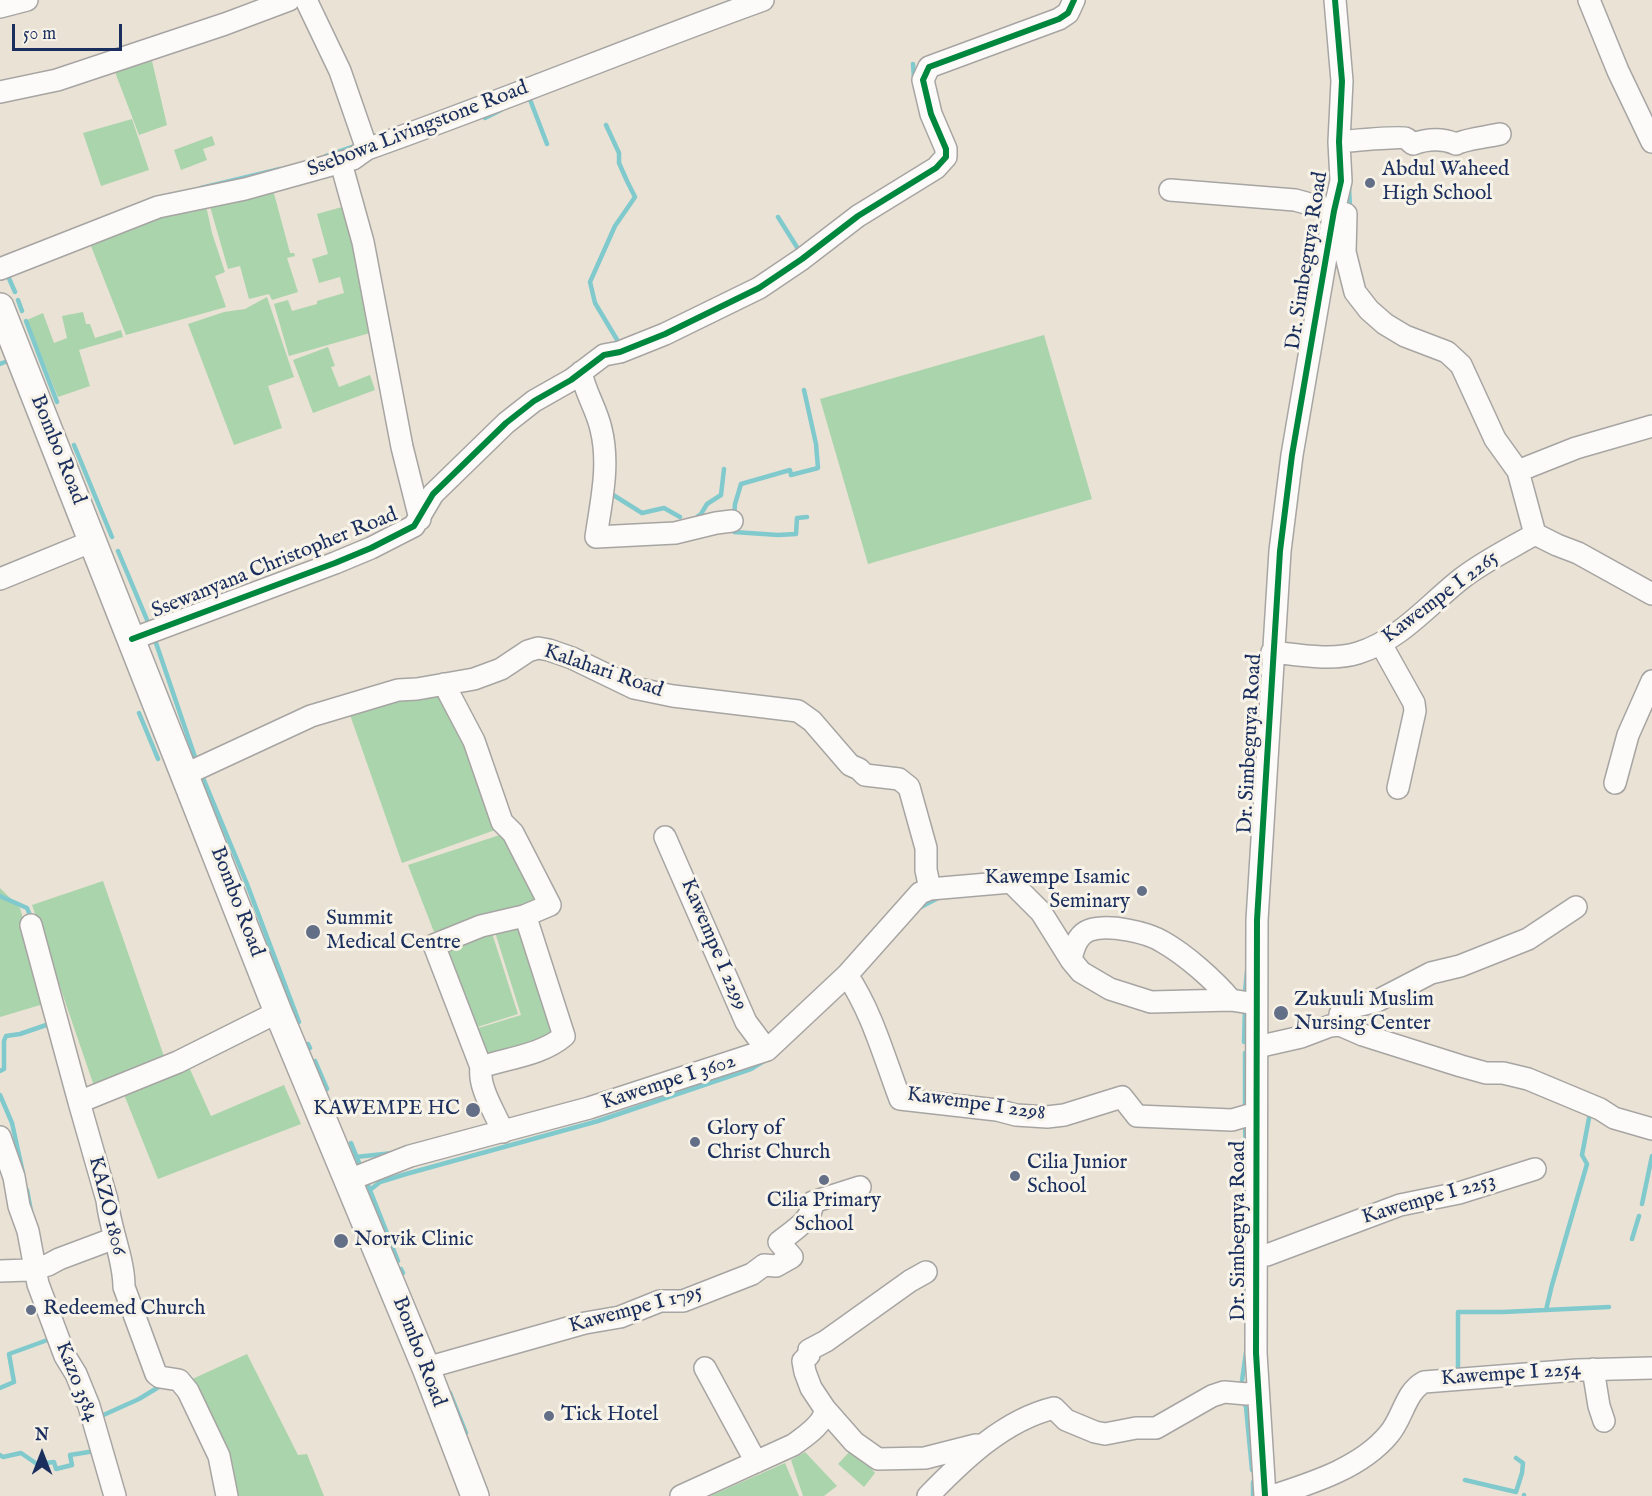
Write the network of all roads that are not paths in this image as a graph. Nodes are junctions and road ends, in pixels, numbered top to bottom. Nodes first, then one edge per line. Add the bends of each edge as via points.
1 (27, 0) edge
2 (289, 0) edge
3 (306, 0) edge
4 (763, 0) edge
5 (1074, 0) edge
6 (1335, 0) edge
7 (1589, 0) edge
8 (0, 7) edge
9 (0, 92) edge
10 (1500, 134) dead end
11 (1339, 142) junction
12 (1652, 142) edge
13 (368, 149) junction
14 (340, 163) junction
15 (1170, 190) dead end
16 (1348, 214) junction
17 (0, 269) edge
18 (0, 307) edge
19 (581, 372) junction
20 (1652, 426) edge
21 (1518, 471) junction
22 (420, 519) junction
23 (732, 521) dead end
24 (1535, 534) junction
25 (93, 541) junction
26 (0, 579) edge
27 (1652, 594) edge
28 (132, 639) junction
29 (1381, 644) junction
30 (1272, 652) junction
31 (1652, 681) edge
32 (444, 684) junction
33 (186, 774) junction
34 (1615, 783) dead end
35 (1398, 788) dead end
36 (665, 837) dead end
37 (930, 889) junction
38 (1576, 907) dead end
39 (524, 916) junction
40 (31, 925) dead end
41 (1071, 960) junction
42 (847, 975) junction
43 (1231, 1000) junction
44 (1256, 1004) junction
45 (278, 1012) junction
46 (1340, 1025) junction
47 (1257, 1047) junction
48 (767, 1050) junction
49 (481, 1067) junction
50 (79, 1102) junction
51 (1256, 1113) junction
52 (1652, 1129) edge
53 (503, 1132) junction
54 (0, 1137) edge
55 (1535, 1169) dead end
56 (349, 1180) junction
57 (860, 1187) dead end
58 (115, 1238) junction
59 (1256, 1255) junction
60 (41, 1267) junction
61 (0, 1271) edge
62 (926, 1272) dead end
63 (426, 1368) junction
64 (705, 1368) dead end
65 (1652, 1368) edge
66 (1593, 1369) junction
67 (1257, 1391) junction
68 (825, 1409) junction
69 (1604, 1421) dead end
70 (989, 1442) junction
71 (756, 1462) junction
72 (115, 1496) edge
73 (227, 1496) edge
74 (475, 1496) edge
75 (681, 1496) edge
76 (928, 1496) edge
77 (1265, 1496) edge
78 (1272, 1496) edge

1 - 8 street
2 - 9 street via 67,77
3 - 13 street via 340,71
4 - 13 street, Ssebowa Livingstone Road
5 - 19 street, Ssewanyana Christopher Road via 1068,13 1059,19 929,67 923,80 931,114 946,149 946,157 936,168 858,216 759,288 665,334 604,355
6 - 11 street, Dr. Simbeguya Road via 1342,81
7 - 12 street
10 - 11 street via 1456,144 1430,140 1413,144 1396,136
11 - 16 street, Dr. Simbeguya Road
13 - 14 street, Ssebowa Livingstone Road
14 - 17 street, Ssebowa Livingstone Road via 158,207
14 - 22 street via 363,242 402,447
15 - 16 street via 1294,200
16 - 21 street via 1345,252 1354,292 1385,324 1447,352 1461,364 1495,439
16 - 30 street, Dr. Simbeguya Road via 1292,455
18 - 25 main road, Bombo Road
19 - 22 street, Ssewanyana Christopher Road via 506,423 433,494
19 - 23 street via 601,429 604,450 605,478 596,537 675,533
20 - 21 street via 1576,448
21 - 24 street
22 - 28 street, Ssewanyana Christopher Road via 371,548
24 - 27 street
24 - 29 street, Kawempe I 2265 via 1461,579
25 - 26 street
25 - 28 main road, Bombo Road
28 - 33 main road, Bombo Road
29 - 30 street, Kawempe I 2265 via 1356,654 1314,657
29 - 35 street via 1415,711
30 - 44 street, Dr. Simbeguya Road
31 - 34 street via 1628,735
32 - 33 street, Kalahari Road via 398,690 311,716
32 - 37 street, Kalahari Road via 501,669 538,648 572,658 634,688 798,711 818,727 850,765 865,775 899,778 909,787 926,848
32 - 39 street via 474,741 502,822 513,833 550,905
33 - 45 main road, Bombo Road
36 - 48 street, Kawempe I 2299 via 746,1022
37 - 41 street via 1011,882 1041,912
37 - 42 street, Kawempe I 3602 via 920,893
38 - 46 street via 1528,939 1461,966 1431,973 1377,1002 1344,1009
39 - 49 street via 564,1036 554,1044
39 - 49 street via 481,926 434,945
40 - 50 street, KAZO 1806
41 - 43 street via 1093,980 1151,1002
41 - 43 street via 1079,939 1089,930 1137,932 1163,941 1218,984
42 - 48 street, Kawempe I 3602
42 - 51 street, Kawempe I 2298 via 868,1013 900,1099 1047,1118 1122,1097 1137,1116 1232,1120
43 - 44 street
44 - 47 street, Dr. Simbeguya Road
45 - 50 street via 178,1062
45 - 56 main road, Bombo Road
46 - 47 street
46 - 52 street via 1461,1066 1528,1079 1614,1118
47 - 51 street, Dr. Simbeguya Road
48 - 53 street, Kawempe I 3602
49 - 53 street via 484,1089
50 - 58 street, KAZO 1806
51 - 59 street, Dr. Simbeguya Road
53 - 56 street, Kawempe I 3602 via 410,1156
54 - 60 street, Kazo 3584
55 - 59 street, Kawempe I 2253 via 1400,1205 1267,1255
56 - 63 main road, Bombo Road
57 - 63 street, Kawempe I 1795 via 813,1202 813,1211 779,1242 792,1257 776,1266 764,1265 752,1274 683,1302 660,1302 620,1317 585,1323
58 - 60 street
58 - 73 street, KAZO 1806 via 124,1287 156,1374 179,1380 188,1391 219,1456
59 - 67 street, Dr. Simbeguya Road
60 - 61 street
60 - 72 street, Kazo 3584 via 38,1284 64,1356 89,1406
62 - 68 street via 809,1350 803,1361 805,1372
63 - 74 main road, Bombo Road
64 - 71 street
65 - 66 street, Kawempe I 2254
66 - 69 street
66 - 78 street, Kawempe I 2254 via 1424,1382 1411,1392 1397,1424 1375,1448 1334,1473
67 - 70 street via 1212,1396 1156,1428 1105,1434 1066,1420 1054,1408 1027,1418
67 - 77 street, Dr. Simbeguya Road
68 - 70 street via 854,1442 878,1458 926,1458
68 - 71 street via 825,1415 810,1433
70 - 76 street via 959,1464
71 - 75 street

